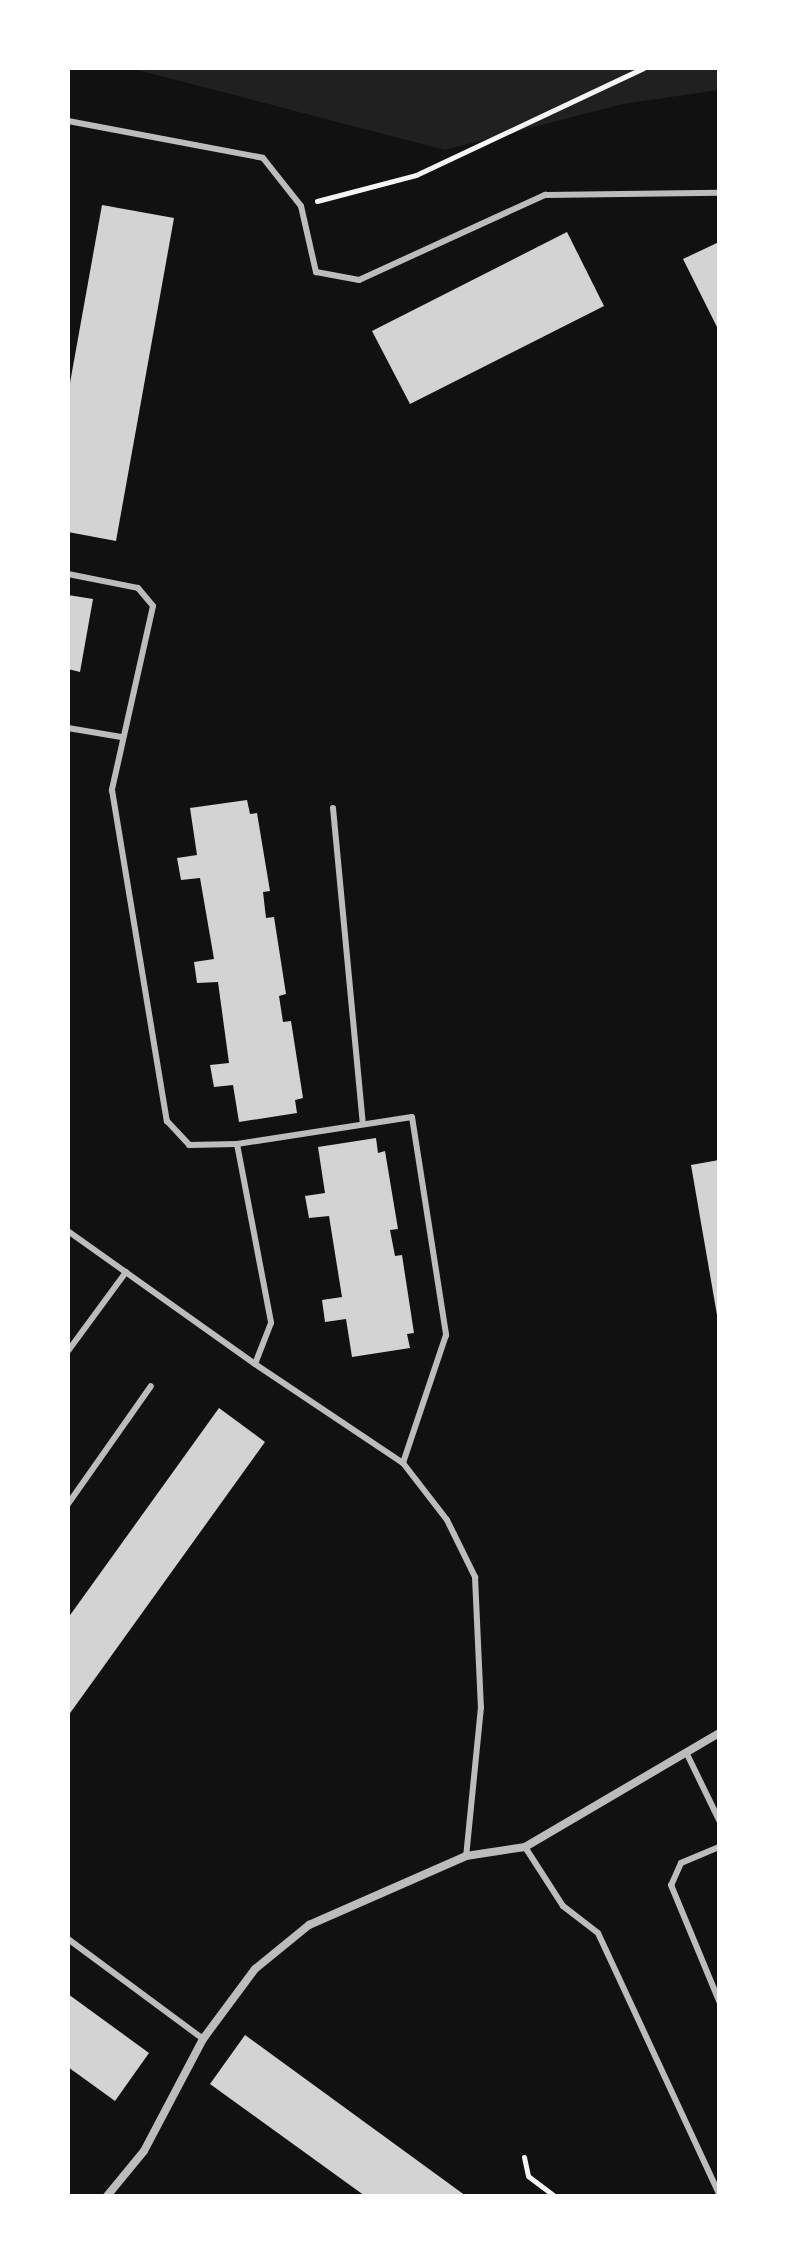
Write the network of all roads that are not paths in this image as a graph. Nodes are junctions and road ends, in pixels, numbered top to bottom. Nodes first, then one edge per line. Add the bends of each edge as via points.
1 (68, 121) edge
2 (719, 193) edge
3 (68, 574) edge
4 (68, 728) edge
5 (121, 737) junction
6 (333, 808) dead end
7 (363, 1124) junction
8 (237, 1144) junction
9 (68, 1231) edge
10 (126, 1272) junction
11 (68, 1351) edge
12 (255, 1364) junction
13 (151, 1386) dead end
14 (403, 1463) junction
15 (68, 1504) edge
16 (719, 1733) edge
17 (686, 1752) junction
18 (719, 1820) edge
19 (525, 1847) junction
20 (719, 1847) edge
21 (466, 1856) junction
22 (68, 1939) edge
23 (719, 2001) edge
24 (203, 2039) junction
25 (719, 2194) edge
26 (107, 2196) edge

1 - 2 lane via 263,158 301,206 316,272 359,280 545,195
3 - 5 lane via 138,588 153,606
4 - 5 lane
5 - 8 lane via 112,790 167,1121 189,1145
6 - 7 lane
7 - 8 lane
7 - 14 lane via 412,1117 446,1335
8 - 12 lane via 271,1323
9 - 10 lane
10 - 11 lane
10 - 12 lane
12 - 14 lane
13 - 15 lane
14 - 21 lane via 447,1520 475,1577 481,1707
16 - 17 street
17 - 18 lane
17 - 19 street
19 - 21 street
19 - 25 lane via 563,1906 598,1933
20 - 23 lane via 681,1863 671,1885
21 - 24 street via 309,1925 255,1969
22 - 24 lane
24 - 26 street via 144,2151

